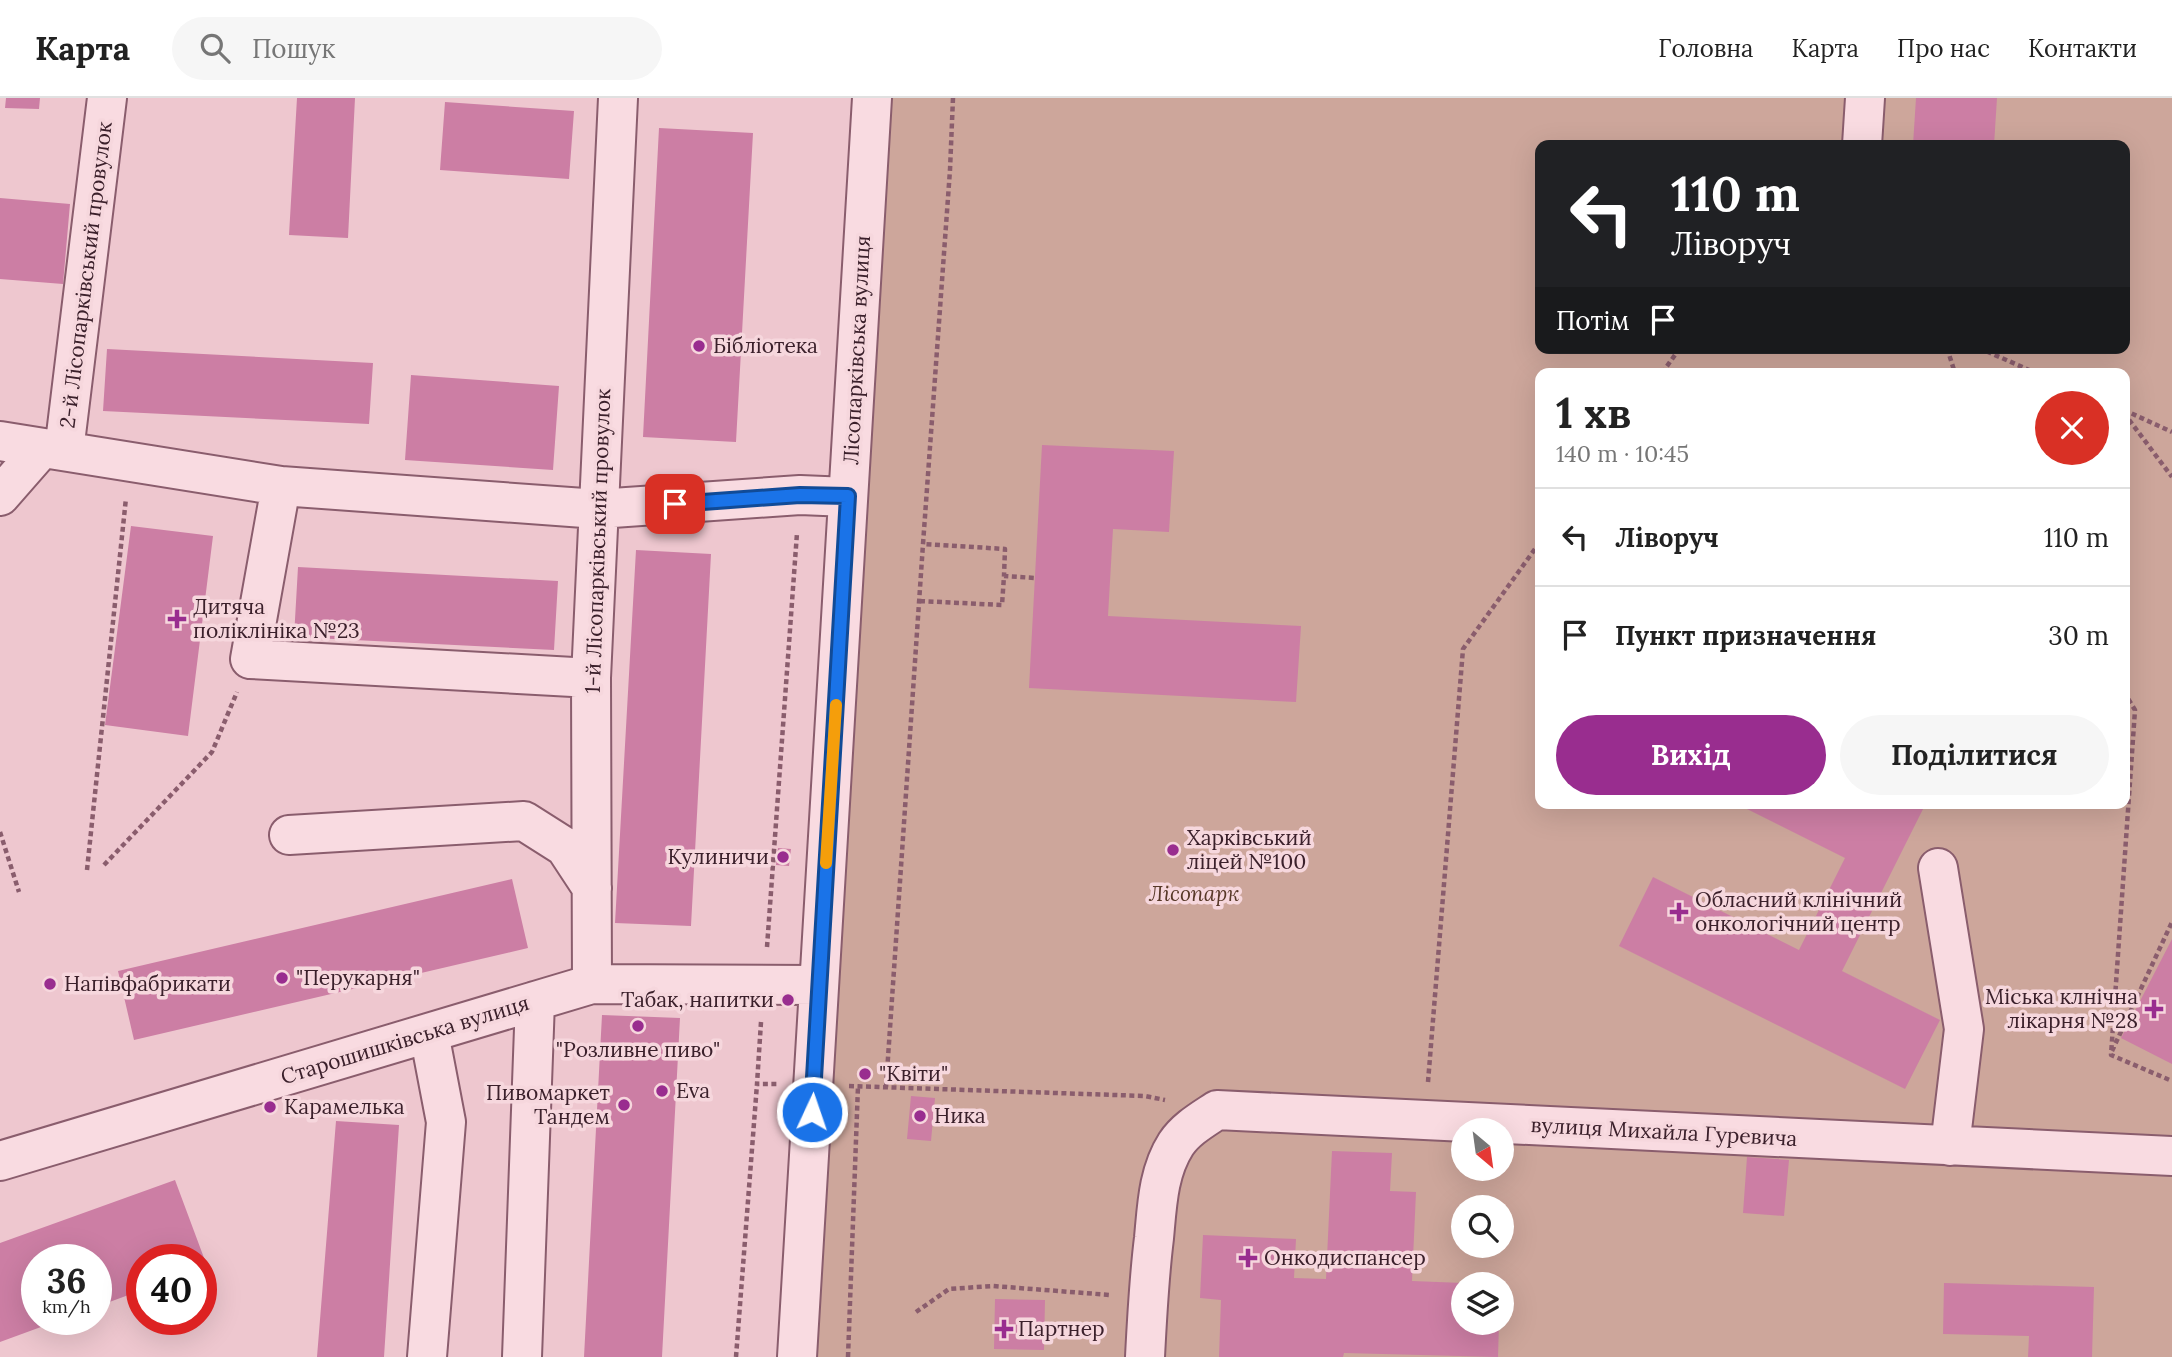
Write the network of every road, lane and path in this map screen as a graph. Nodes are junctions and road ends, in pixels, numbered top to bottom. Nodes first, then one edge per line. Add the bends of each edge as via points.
1 (107, 98) edge
2 (618, 98) edge
3 (872, 98) edge
4 (953, 98) edge
5 (1865, 98) edge
6 (1862, 140) edge
7 (1993, 354) edge
8 (2025, 368) edge
9 (2130, 414) edge
10 (2130, 420) edge
11 (2172, 432) edge
12 (0, 441) edge
13 (53, 449) junction
14 (130, 462) junction
15 (2172, 477) edge
16 (281, 486) junction
17 (0, 496) edge
18 (848, 496) junction
19 (598, 509) junction
20 (923, 544) junction
21 (1535, 549) edge
22 (1004, 576) junction
23 (1035, 578) dead end
24 (920, 601) junction
25 (250, 659) junction
26 (591, 678) junction
27 (2130, 702) edge
28 (2130, 779) edge
29 (2128, 809) edge
30 (0, 832) edge
31 (289, 835) dead end
32 (104, 865) dead end
33 (1938, 868) dead end
34 (87, 870) dead end
35 (592, 888) junction
36 (19, 892) dead end
37 (2172, 922) edge
38 (592, 984) junction
39 (819, 985) junction
40 (536, 1001) junction
41 (429, 1033) junction
42 (2110, 1055) junction
43 (2172, 1081) edge
44 (757, 1084) dead end
45 (858, 1086) dead end
46 (886, 1087) dead end
47 (896, 1088) dead end
48 (1217, 1110) junction
49 (1425, 1121) junction
50 (1950, 1146) junction
51 (2172, 1156) edge
52 (0, 1161) edge
53 (1147, 1298) junction
54 (916, 1312) dead end
55 (427, 1357) edge
56 (522, 1357) edge
57 (736, 1357) edge
58 (797, 1357) edge
59 (848, 1357) edge
60 (1145, 1357) edge

1 - 13 street, 2-й Лісопарківський провулок
2 - 19 street, 1-й Лісопарківський провулок
3 - 18 street, Лісопарківська вулиця
4 - 20 path
5 - 6 street
7 - 8 path
9 - 11 path
10 - 15 path
12 - 13 street
13 - 14 street
13 - 17 street
14 - 16 street
14 - 34 path
16 - 19 street
16 - 25 street
18 - 19 street
18 - 39 street, Лісопарківська вулиця
19 - 26 street, 1-й Лісопарківський провулок
20 - 22 path via 1005,549
20 - 24 path
21 - 49 path via 1463,649
22 - 23 path
22 - 24 path via 1002,606
24 - 46 path
25 - 26 street
25 - 32 path via 212,752
26 - 35 street, 1-й Лісопарківський провулок
27 - 28 path via 2135,710
29 - 42 path
30 - 36 path
31 - 35 street via 524,821 565,847
33 - 50 street via 1964,1029
35 - 38 street, 1-й Лісопарківський провулок
37 - 42 path
38 - 39 street, Старошишківська вулиця
38 - 40 street, Старошишківська вулиця
39 - 58 street, Лісопарківська вулиця
40 - 41 street, Старошишківська вулиця
40 - 56 street
41 - 52 street, Старошишківська вулиця
41 - 55 street via 446,1122
42 - 43 path
44 - 57 path
45 - 59 path
47 - 48 path via 1145,1096
48 - 49 street, вулиця Михайла Гуревича
48 - 53 street via 1177,1143 1164,1166
49 - 50 street, вулиця Михайла Гуревича
50 - 51 street, вулиця Михайла Гуревича
53 - 54 path via 993,1286 949,1289
53 - 60 street

